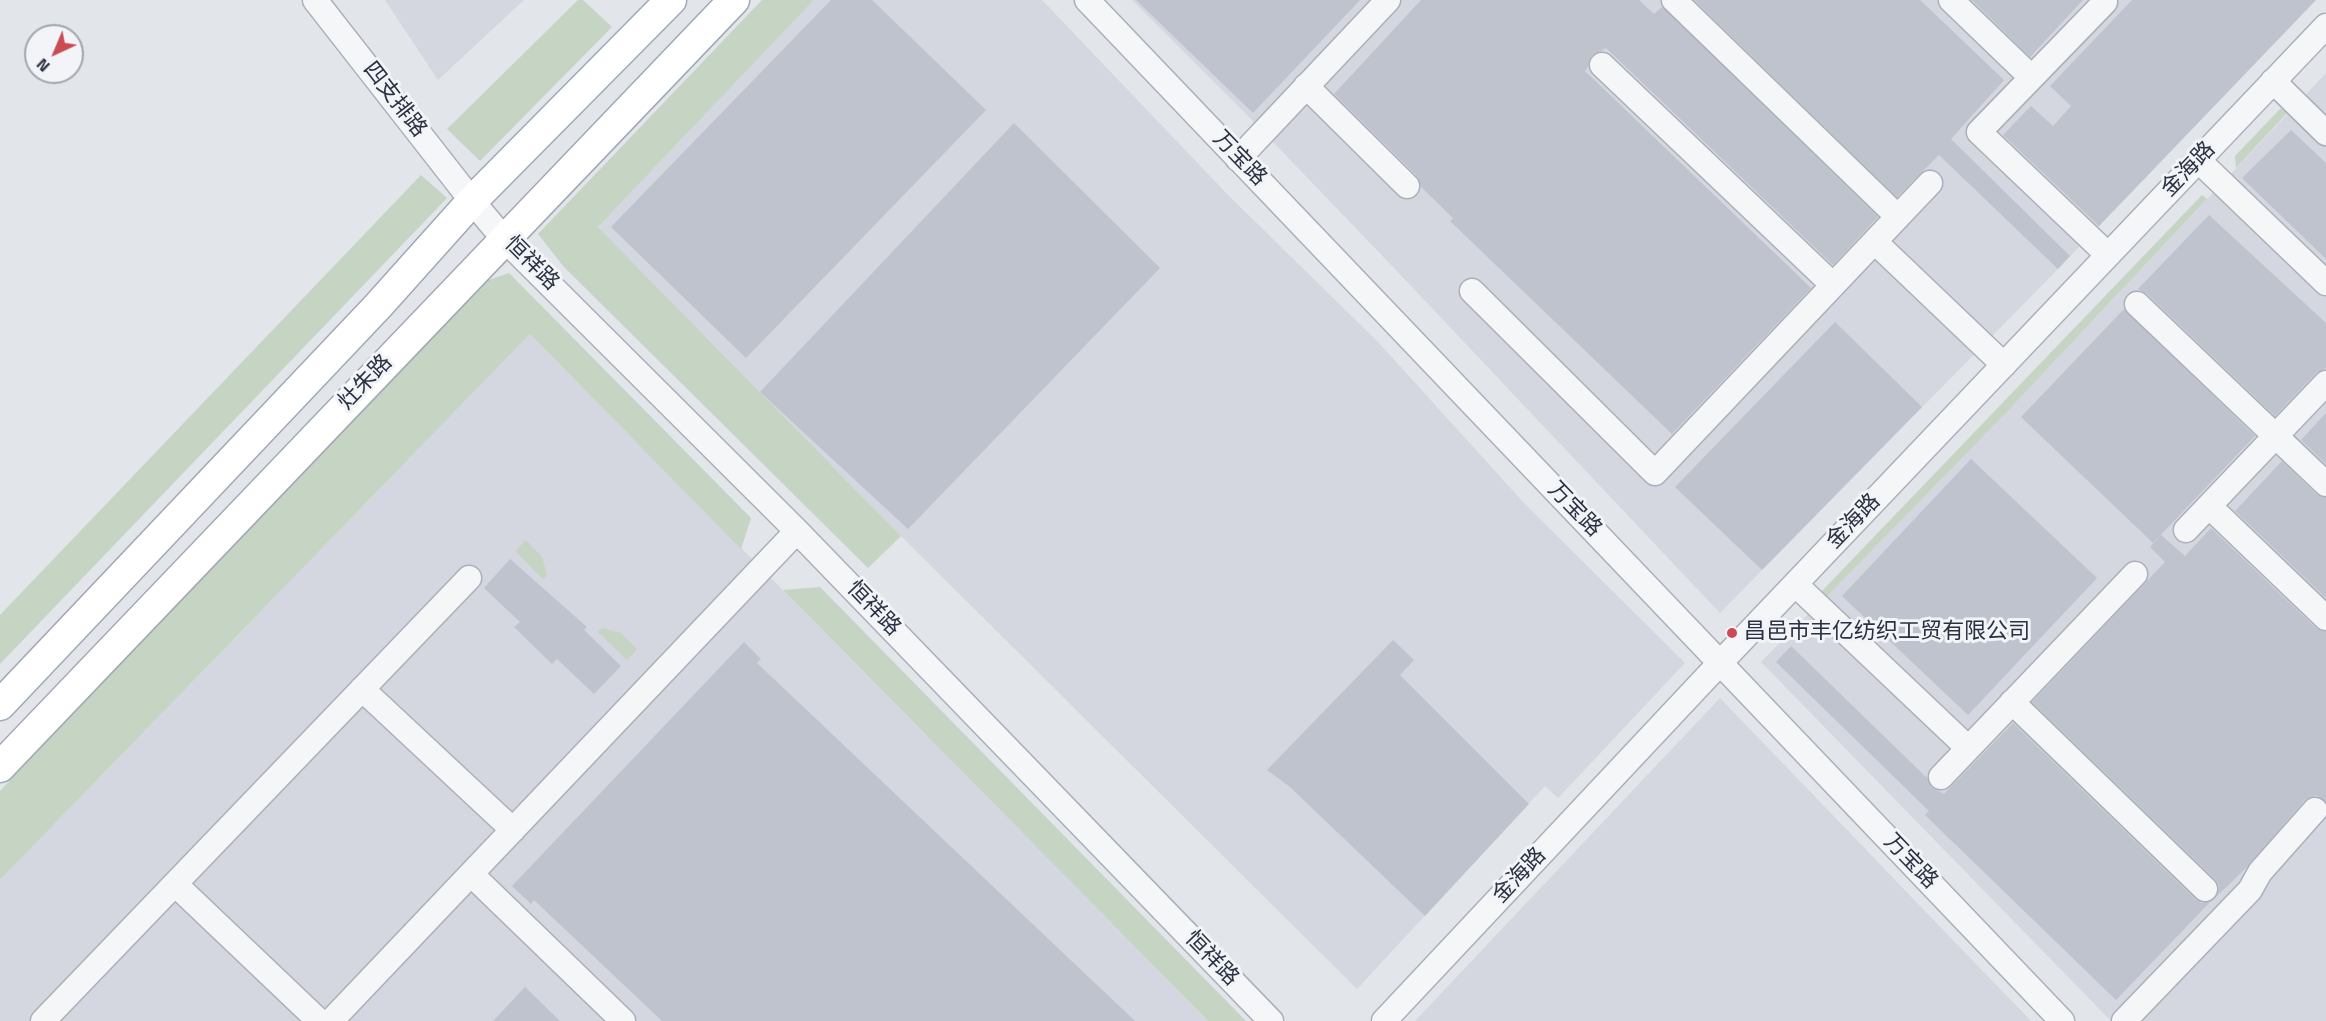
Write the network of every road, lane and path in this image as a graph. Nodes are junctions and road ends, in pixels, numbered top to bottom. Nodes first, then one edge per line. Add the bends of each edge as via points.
1 (315, 0) edge
2 (671, 0) edge
3 (734, 0) edge
4 (1087, 0) edge
5 (1388, 0) edge
6 (1674, 0) edge
7 (1952, 0) edge
8 (2105, 2) dead end
9 (2326, 26) edge
10 (1602, 65) dead end
11 (2031, 77) junction
12 (2273, 81) junction
13 (1306, 86) junction
14 (2326, 133) edge
15 (1238, 159) junction
16 (2198, 160) junction
17 (1930, 183) dead end
18 (1407, 186) dead end
19 (472, 201) junction
20 (1898, 217) junction
21 (504, 238) junction
22 (1875, 242) junction
23 (2108, 255) junction
24 (2326, 283) edge
25 (1833, 285) junction
26 (1472, 291) dead end
27 (2137, 304) dead end
28 (2004, 365) junction
29 (2326, 383) edge
30 (2276, 436) junction
31 (2326, 484) edge
32 (2209, 506) junction
33 (2186, 530) dead end
34 (797, 531) junction
35 (2134, 574) dead end
36 (469, 578) dead end
37 (1795, 584) junction
38 (2326, 618) edge
39 (1720, 663) junction
40 (362, 689) junction
41 (2012, 702) junction
42 (0, 705) edge
43 (1968, 748) junction
44 (0, 767) edge
45 (1941, 777) dead end
46 (2315, 810) dead end
47 (513, 830) junction
48 (471, 874) junction
49 (175, 884) junction
50 (2205, 889) dead end
51 (43, 1021) edge
52 (319, 1021) edge
53 (331, 1021) edge
54 (623, 1021) edge
55 (1270, 1021) edge
56 (1384, 1021) edge
57 (2062, 1021) edge
58 (2124, 1021) edge

1 - 19 street, 四支排路
2 - 19 main road, 灶朱路
3 - 21 main road, 灶朱路
4 - 15 street, 万宝路
5 - 13 street
6 - 20 street
7 - 11 street
8 - 11 street
9 - 12 street, 金海路
10 - 25 street
11 - 23 street via 1979,132
12 - 14 street
12 - 16 street, 金海路
13 - 15 street
13 - 18 street
15 - 39 street, 万宝路
16 - 23 street, 金海路
16 - 24 street
17 - 20 street
19 - 21 street, 恒祥路
19 - 42 main road, 灶朱路 via 378,306
20 - 22 street
21 - 34 street, 恒祥路
21 - 44 main road, 灶朱路
22 - 25 street
22 - 28 street
23 - 28 street, 金海路
25 - 26 street via 1655,473
27 - 30 street
28 - 37 street, 金海路
29 - 30 street
30 - 31 street
30 - 32 street
32 - 33 street
32 - 38 street
34 - 47 street
34 - 55 street, 恒祥路
35 - 41 street
36 - 40 street
37 - 39 street, 金海路
37 - 43 street
39 - 56 street, 金海路
39 - 57 street, 万宝路
40 - 47 street
40 - 49 street
41 - 43 street
41 - 50 street
43 - 45 street
46 - 58 street via 2260,872 2250,890
47 - 48 street
48 - 53 street
48 - 54 street
49 - 51 street
49 - 52 street

